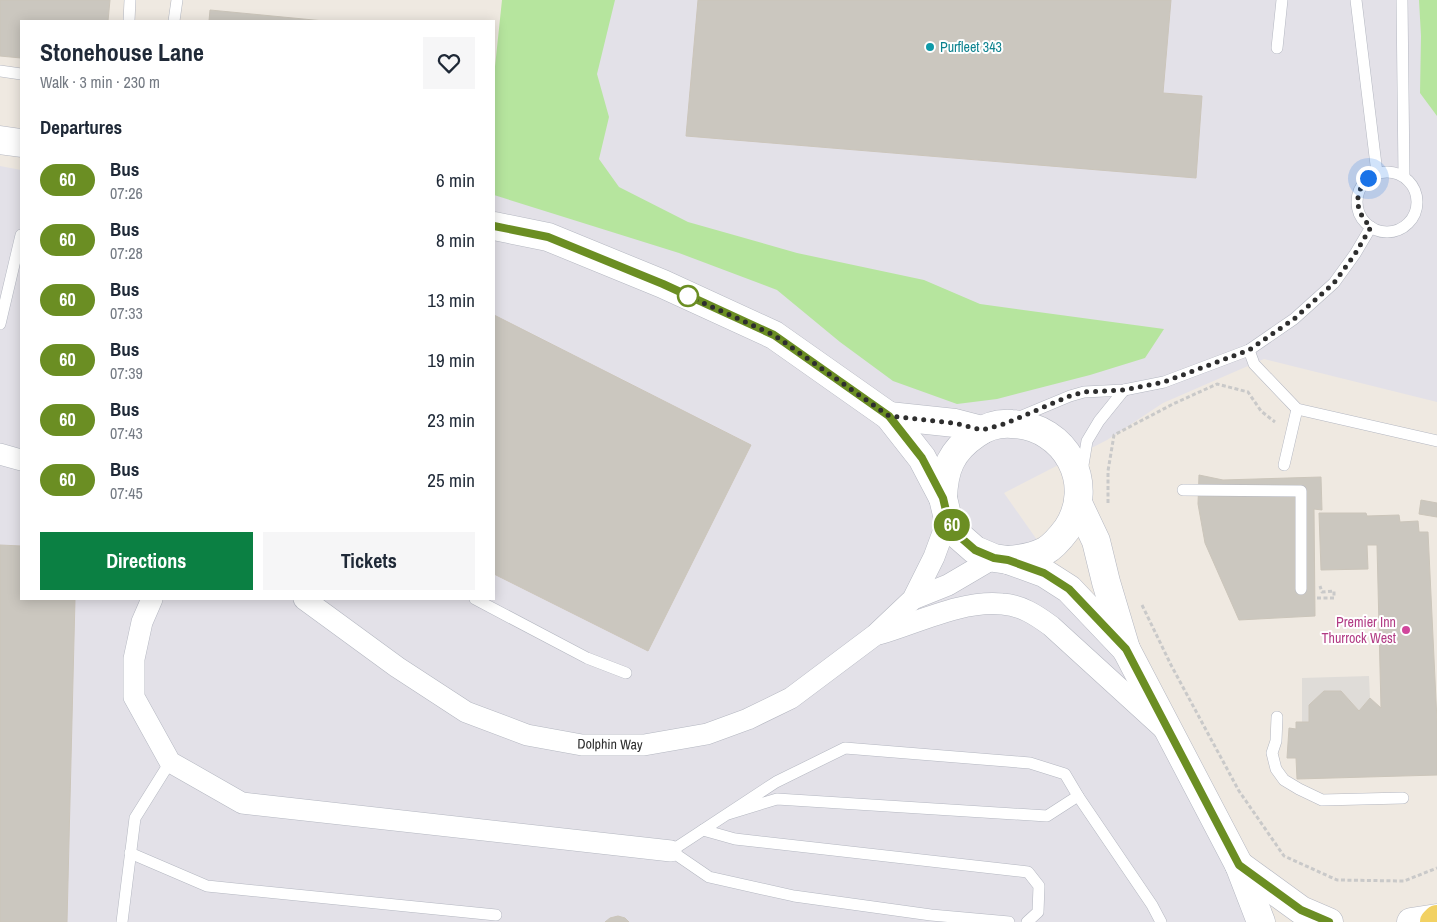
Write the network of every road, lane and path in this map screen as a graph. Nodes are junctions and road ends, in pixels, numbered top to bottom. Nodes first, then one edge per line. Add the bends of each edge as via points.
1 (130, 0) edge
2 (177, 0) edge
3 (1282, 0) edge
4 (1356, 0) edge
5 (1402, 0) edge
6 (129, 20) edge
7 (174, 20) edge
8 (1278, 48) dead end
9 (0, 71) edge
10 (20, 74) edge
11 (0, 140) edge
12 (20, 143) edge
13 (1377, 173) junction
14 (1404, 176) junction
15 (495, 226) edge
16 (1371, 227) junction
17 (20, 239) edge
18 (0, 324) edge
19 (1249, 350) junction
20 (1124, 390) junction
21 (1297, 409) junction
22 (889, 416) junction
23 (993, 427) junction
24 (1292, 430) junction
25 (1437, 441) edge
26 (0, 454) edge
27 (20, 460) edge
28 (1284, 465) dead end
29 (1183, 490) dead end
30 (1078, 496) junction
31 (946, 509) junction
32 (1108, 512) dead end
33 (1001, 559) junction
34 (1301, 589) joint
35 (1322, 592) dead end
36 (1138, 598) dead end
37 (914, 599) junction
38 (152, 600) edge
39 (305, 600) edge
40 (477, 600) edge
41 (875, 635) junction
42 (1126, 649) junction
43 (626, 673) dead end
44 (1277, 717) dead end
45 (1169, 734) junction
46 (170, 762) junction
47 (1078, 796) junction
48 (1403, 798) dead end
49 (728, 814) junction
50 (703, 830) junction
51 (671, 851) junction
52 (130, 853) junction
53 (1239, 865) junction
54 (1437, 868) edge
55 (496, 915) dead end
56 (1437, 919) edge
57 (122, 922) edge
58 (1009, 922) edge
59 (1027, 922) edge
60 (1161, 922) edge
61 (1261, 922) edge
62 (1329, 922) edge
63 (1411, 922) edge
64 (1434, 922) edge

1 - 6 lane
2 - 7 lane
3 - 8 lane
4 - 13 lane
5 - 14 lane
9 - 10 lane
11 - 12 street
13 - 14 lane via 1386,171
13 - 16 lane via 1362,185 1357,203 1359,213
14 - 16 lane via 1411,182 1418,200 1413,218 1398,230 1389,232
15 - 22 street via 548,237 663,284 774,335
16 - 19 lane via 1334,283 1294,319
17 - 18 lane
19 - 20 lane via 1164,382
19 - 21 lane via 1254,364
20 - 23 lane via 1084,392
20 - 30 lane via 1087,442
21 - 24 lane
21 - 25 lane
22 - 23 street
22 - 31 street via 922,458
23 - 30 street via 1023,424 1056,440 1076,471
23 - 31 street via 964,442 952,458 944,478
24 - 28 lane
24 - 32 path via 1271,420 1248,392 1217,384 1114,436 1108,471
26 - 27 street
29 - 34 lane via 1301,491
30 - 33 street via 1072,522 1061,538 1028,558
30 - 42 street via 1096,541
31 - 33 street via 964,541 975,550
31 - 37 street, Dolphin Way via 934,557
33 - 37 street, Dolphin Way
33 - 42 street via 1044,573 1069,589
34 - 35 path via 1315,598 1334,598 1334,592
36 - 54 path via 1239,791 1284,856 1337,880 1404,881
37 - 41 street, Dolphin Way
38 - 46 street via 142,622 134,659 134,697
39 - 41 street, Dolphin Way via 397,667 466,712 527,735 582,746 644,745 707,734 748,719 791,698
40 - 43 lane via 587,658
41 - 45 street via 946,611 968,607 1002,604 1025,610 1062,635
42 - 45 street
44 - 48 lane via 1272,753 1276,769 1284,780 1322,800
45 - 53 street
46 - 51 street via 242,803
46 - 52 lane via 135,818
47 - 49 lane via 1047,816 777,798
47 - 49 lane via 1066,774 1030,763 845,748 776,782
47 - 60 lane
49 - 50 lane
50 - 51 lane
50 - 59 lane via 735,839 1028,872 1039,886 1038,912
51 - 58 lane via 709,877 794,896
52 - 55 lane via 207,886
52 - 57 lane
53 - 61 street
53 - 62 street via 1301,910
56 - 63 street
56 - 64 main road

